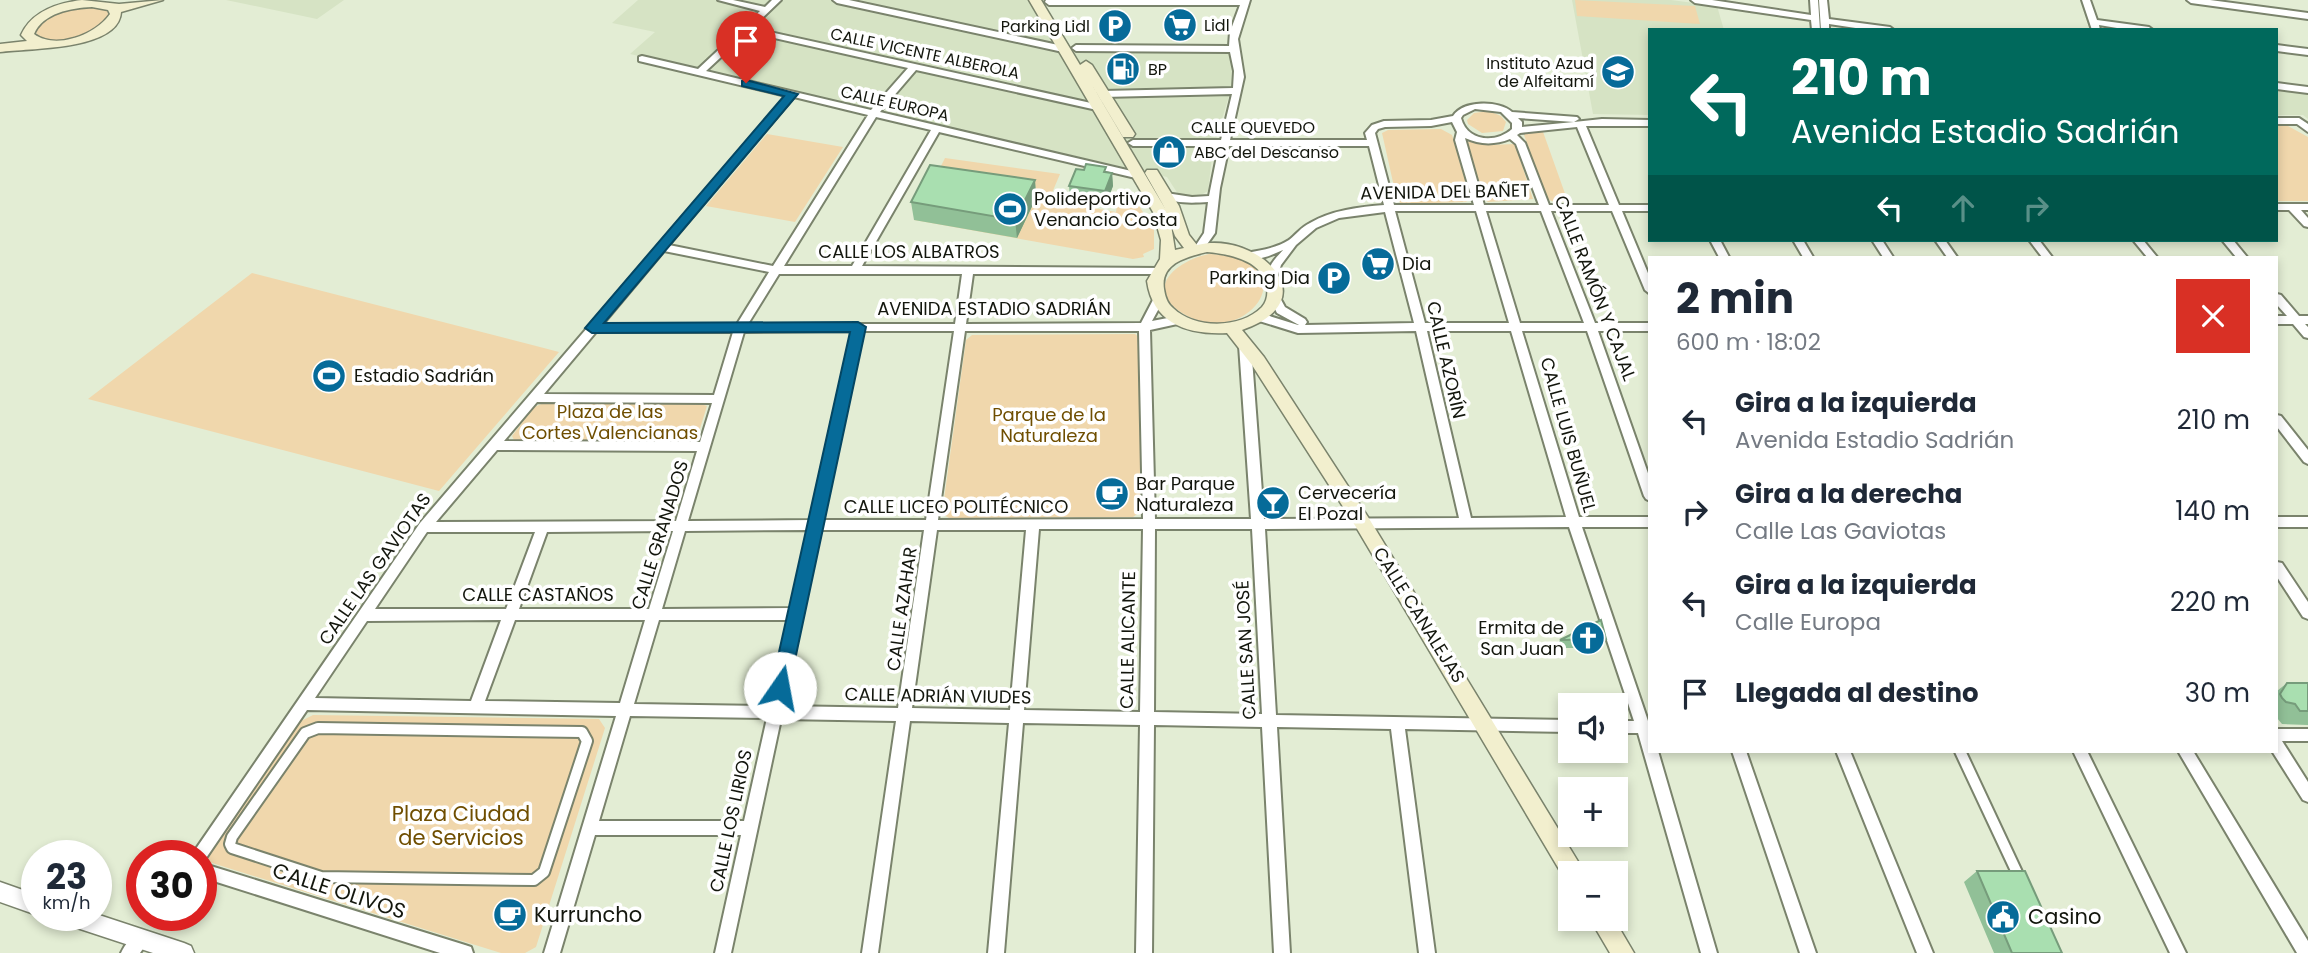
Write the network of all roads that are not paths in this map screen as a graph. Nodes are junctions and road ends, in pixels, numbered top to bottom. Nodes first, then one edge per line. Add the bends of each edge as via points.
1 (157, 0) edge
2 (173, 0) edge
3 (722, 0) edge
4 (778, 0) edge
5 (837, 0) edge
6 (1695, 0) edge
7 (1814, 0) edge
8 (1824, 0) edge
9 (2086, 0) edge
10 (2191, 0) edge
11 (1044, 1) edge
12 (1246, 1) edge
13 (113, 8) junction
14 (767, 10) junction
15 (2308, 16) edge
16 (111, 22) junction
17 (1822, 23) edge
18 (2095, 26) edge
19 (29, 28) junction
20 (1871, 28) edge
21 (2122, 28) edge
22 (746, 29) junction
23 (0, 41) edge
24 (38, 43) junction
25 (0, 48) edge
26 (1069, 48) junction
27 (2278, 48) edge
28 (1233, 49) junction
29 (2308, 52) edge
30 (642, 59) dead end
31 (913, 68) junction
32 (700, 72) junction
33 (2278, 86) edge
34 (2308, 90) edge
35 (1236, 91) junction
36 (792, 94) junction
37 (1103, 94) junction
38 (1097, 107) junction
39 (873, 114) junction
40 (1512, 115) junction
41 (1456, 118) junction
42 (1569, 118) junction
43 (2278, 121) edge
44 (2299, 121) joint
45 (1602, 122) junction
46 (1431, 123) junction
47 (1648, 123) edge
48 (1580, 124) junction
49 (936, 129) junction
50 (2308, 130) edge
51 (1461, 131) junction
52 (1515, 133) junction
53 (1224, 142) junction
54 (1373, 143) junction
55 (1133, 144) junction
56 (1140, 176) junction
57 (1166, 196) junction
58 (1213, 199) junction
59 (2308, 206) edge
60 (2278, 207) edge
61 (2292, 207) junction
62 (1390, 208) junction
63 (1544, 208) junction
64 (1618, 208) junction
65 (1648, 208) edge
66 (1480, 209) junction
67 (2308, 224) edge
68 (1212, 228) junction
69 (2036, 242) edge
70 (2140, 242) edge
71 (2229, 242) edge
72 (1291, 243) junction
73 (661, 247) junction
74 (1224, 247) junction
75 (1196, 248) junction
76 (1251, 255) junction
77 (2046, 256) edge
78 (2151, 256) edge
79 (2241, 256) edge
80 (1164, 265) junction
81 (777, 270) junction
82 (855, 270) junction
83 (968, 270) junction
84 (1273, 275) junction
85 (1648, 285) edge
86 (1275, 299) junction
87 (2278, 299) edge
88 (1158, 302) junction
89 (1178, 320) junction
90 (2278, 320) edge
91 (2302, 320) edge
92 (1246, 323) junction
93 (858, 327) junction
94 (960, 327) junction
95 (1144, 327) junction
96 (1329, 327) junction
97 (1420, 327) junction
98 (1516, 327) junction
99 (1591, 327) junction
100 (1648, 327) edge
101 (592, 328) junction
102 (740, 328) junction
103 (2308, 334) edge
104 (1245, 345) junction
105 (1258, 361) junction
106 (533, 398) junction
107 (719, 399) junction
108 (2278, 420) edge
109 (494, 445) junction
110 (705, 447) junction
111 (2308, 460) edge
112 (1648, 490) edge
113 (1362, 522) junction
114 (1466, 522) junction
115 (1574, 522) junction
116 (1648, 522) edge
117 (2278, 522) edge
118 (2308, 522) edge
119 (1149, 523) junction
120 (1258, 523) junction
121 (932, 524) junction
122 (1033, 524) junction
123 (816, 525) junction
124 (543, 526) junction
125 (682, 526) junction
126 (424, 527) junction
127 (2278, 568) edge
128 (2308, 613) edge
129 (654, 614) junction
130 (796, 614) junction
131 (364, 615) junction
132 (510, 615) junction
133 (304, 704) junction
134 (476, 707) junction
135 (626, 709) junction
136 (775, 712) junction
137 (904, 715) junction
138 (1016, 717) junction
139 (1147, 719) junction
140 (1269, 721) junction
141 (1397, 723) junction
142 (1487, 725) junction
143 (1558, 726) edge
144 (1628, 727) edge
145 (1647, 727) edge
146 (2278, 735) edge
147 (2308, 735) edge
148 (2278, 748) edge
149 (1652, 753) edge
150 (1740, 753) edge
151 (1844, 753) edge
152 (1961, 753) edge
153 (2081, 753) edge
154 (2186, 753) edge
155 (2308, 795) edge
156 (590, 828) junction
157 (749, 828) junction
158 (232, 837) joint
159 (210, 840) edge
160 (1567, 861) edge
161 (217, 875) edge
162 (2025, 890) edge
163 (0, 892) edge
164 (21, 899) edge
165 (102, 931) edge
166 (1609, 931) edge
167 (135, 947) edge
168 (184, 953) edge
169 (465, 953) edge
170 (552, 953) edge
171 (723, 953) edge
172 (870, 953) edge
173 (996, 953) edge
174 (1144, 953) edge
175 (1282, 953) edge
176 (1427, 953) edge
177 (1623, 953) edge
178 (1709, 953) edge
179 (1808, 953) edge
180 (1925, 953) edge
181 (2178, 953) edge
182 (2306, 953) edge

1 - 13 main road
2 - 16 main road
3 - 14 street
4 - 14 street
5 - 26 street
6 - 17 street
7 - 17 street
8 - 17 street
9 - 18 street
10 - 15 street
11 - 12 street
11 - 26 main road
12 - 28 street
13 - 16 main road via 116,15
13 - 19 main road via 72,5 51,12
14 - 22 street
16 - 24 main road via 72,42
17 - 20 street
18 - 21 street
19 - 23 main road
19 - 24 main road via 29,38
22 - 31 street, CALLE VICENTE ALBEROLA
22 - 32 street
24 - 25 main road
26 - 28 street
26 - 37 main road
26 - 38 main road
27 - 29 street
28 - 35 street via 1239,64
30 - 32 street, CALLE EUROPA
31 - 38 street, CALLE VICENTE ALBEROLA
31 - 39 street, CALLE GRANADOS
32 - 36 street, CALLE EUROPA
33 - 34 street
35 - 37 street
35 - 53 street
36 - 39 street, CALLE EUROPA
36 - 73 street, CALLE LAS GAVIOTAS
37 - 55 main road
38 - 56 main road
39 - 49 street, CALLE EUROPA
39 - 81 street, CALLE GRANADOS
40 - 41 street via 1484,105 1465,108
40 - 42 street
40 - 52 street, CALLE RAMÓN Y CAJAL via 1517,122
41 - 46 street
41 - 51 street, CALLE LUIS BUÑUEL
42 - 45 street
42 - 48 street
43 - 44 street
44 - 50 street
45 - 47 street
45 - 48 street
46 - 51 street
46 - 54 street, CALLE AZORÍN via 1375,127 1370,133
48 - 52 street
48 - 64 street
49 - 56 street, CALLE EUROPA
49 - 82 street
51 - 52 street via 1487,141
51 - 66 street, CALLE LUIS BUÑUEL
52 - 63 street, CALLE RAMÓN Y CAJAL
53 - 54 street, CALLE QUEVEDO
53 - 55 street, CALLE QUEVEDO
53 - 58 street
54 - 62 street, CALLE AZORÍN
55 - 57 main road
56 - 80 main road via 1164,222
57 - 58 street
57 - 75 main road via 1182,236
58 - 68 street
59 - 61 street
60 - 61 street
61 - 67 street
62 - 66 street, AVENIDA DEL BAÑET
62 - 72 street, AVENIDA DEL BAÑET via 1349,212 1320,221
62 - 97 street, CALLE AZORÍN
63 - 64 street, AVENIDA DEL BAÑET
63 - 66 street, AVENIDA DEL BAÑET
63 - 99 street, CALLE RAMÓN Y CAJAL
64 - 65 street, AVENIDA DEL BAÑET
64 - 85 street
66 - 98 street, CALLE LUIS BUÑUEL
68 - 74 street
68 - 75 street via 1206,242
69 - 77 street
70 - 78 street
71 - 79 street
72 - 76 street, AVENIDA DEL BAÑET
72 - 84 street, AVENIDA DEL BAÑET via 1276,262
73 - 81 street, CALLE LOS ALBATROS
73 - 101 street, CALLE LAS GAVIOTAS
74 - 75 main road
74 - 76 main road
75 - 80 main road
76 - 84 main road
80 - 83 street, CALLE LOS ALBATROS
80 - 88 main road via 1154,286
81 - 82 street, CALLE LOS ALBATROS
81 - 102 street, CALLE GRANADOS
82 - 83 street, CALLE LOS ALBATROS
83 - 94 street, CALLE AZAHAR
84 - 86 main road
86 - 92 main road
86 - 96 street via 1289,317
87 - 91 street
88 - 89 main road
88 - 95 street
89 - 92 main road via 1204,328
89 - 95 street, AVENIDA ESTADIO SADRIÁN
90 - 91 street
91 - 103 street
92 - 96 street
92 - 104 main road, CALLE CANALEJAS
92 - 105 main road, CALLE CANALEJAS
93 - 94 street, AVENIDA ESTADIO SADRIÁN
93 - 102 street, AVENIDA ESTADIO SADRIÁN
93 - 123 street, CALLE LOS LIRIOS
94 - 95 street, AVENIDA ESTADIO SADRIÁN
94 - 121 street, CALLE AZAHAR
95 - 119 street, CALLE ALICANTE
96 - 97 street
97 - 98 street
97 - 114 street, CALLE AZORÍN
98 - 99 street
98 - 115 street, CALLE LUIS BUÑUEL
99 - 100 street
99 - 112 street, CALLE RAMÓN Y CAJAL
101 - 102 street, AVENIDA ESTADIO SADRIÁN
101 - 106 street, CALLE LAS GAVIOTAS
102 - 107 street, CALLE GRANADOS
104 - 105 main road, CALLE CANALEJAS
104 - 120 street, CALLE SAN JOSÉ
105 - 113 main road, CALLE CANALEJAS
106 - 107 street
106 - 109 street, CALLE LAS GAVIOTAS
107 - 110 street, CALLE GRANADOS
108 - 111 street
109 - 110 street
109 - 126 street, CALLE LAS GAVIOTAS
110 - 125 street, CALLE GRANADOS
113 - 114 street, CALLE LICEO POLITÉCNICO
113 - 120 street, CALLE LICEO POLITÉCNICO
113 - 142 main road, CALLE CANALEJAS
114 - 115 street, CALLE LICEO POLITÉCNICO
115 - 116 street, CALLE LICEO POLITÉCNICO
115 - 145 street, CALLE LUIS BUÑUEL
117 - 118 street
119 - 120 street, CALLE LICEO POLITÉCNICO
119 - 122 street, CALLE LICEO POLITÉCNICO
119 - 139 street, CALLE ALICANTE
120 - 140 street, CALLE SAN JOSÉ
121 - 122 street, CALLE LICEO POLITÉCNICO
121 - 123 street, CALLE LICEO POLITÉCNICO
121 - 137 street, CALLE AZAHAR
122 - 138 street
123 - 125 street, CALLE LICEO POLITÉCNICO
123 - 130 street, CALLE LOS LIRIOS
124 - 125 street, CALLE LICEO POLITÉCNICO
124 - 126 street, CALLE LICEO POLITÉCNICO
124 - 132 street
125 - 129 street, CALLE GRANADOS
126 - 131 street, CALLE LAS GAVIOTAS
127 - 128 street
129 - 130 street, CALLE CASTAÑOS
129 - 132 street, CALLE CASTAÑOS
129 - 135 street, CALLE GRANADOS
130 - 136 street, CALLE LOS LIRIOS
131 - 132 street, CALLE CASTAÑOS
131 - 133 street, CALLE LAS GAVIOTAS
132 - 134 street
133 - 134 street, CALLE ADRIÁN VIUDES
133 - 159 street, CALLE LAS GAVIOTAS
134 - 135 street, CALLE ADRIÁN VIUDES
135 - 136 street, CALLE ADRIÁN VIUDES
135 - 156 street, CALLE GRANADOS
136 - 137 street, CALLE ADRIÁN VIUDES
136 - 157 street, CALLE LOS LIRIOS
137 - 138 street, CALLE ADRIÁN VIUDES
137 - 172 street, CALLE AZAHAR
138 - 139 street, CALLE ADRIÁN VIUDES
138 - 173 street
139 - 140 street, CALLE ADRIÁN VIUDES
139 - 174 street, CALLE ALICANTE
140 - 141 street, CALLE ADRIÁN VIUDES
140 - 175 street, CALLE SAN JOSÉ
141 - 142 street, CALLE ADRIÁN VIUDES
141 - 176 street
142 - 143 street
142 - 160 main road, CALLE CANALEJAS
144 - 145 street
146 - 147 street
148 - 155 street
149 - 178 street, CALLE LUIS BUÑUEL
150 - 179 street
151 - 180 street
152 - 162 street
153 - 181 street
154 - 182 street
156 - 157 street
156 - 170 street, CALLE GRANADOS
157 - 171 street, CALLE LOS LIRIOS
158 - 158 street via 233,848 321,877 534,880 544,872 586,736 582,732 312,730 305,733
161 - 169 street, CALLE OLIVOS
163 - 164 street
165 - 167 street
166 - 177 main road
167 - 168 street

